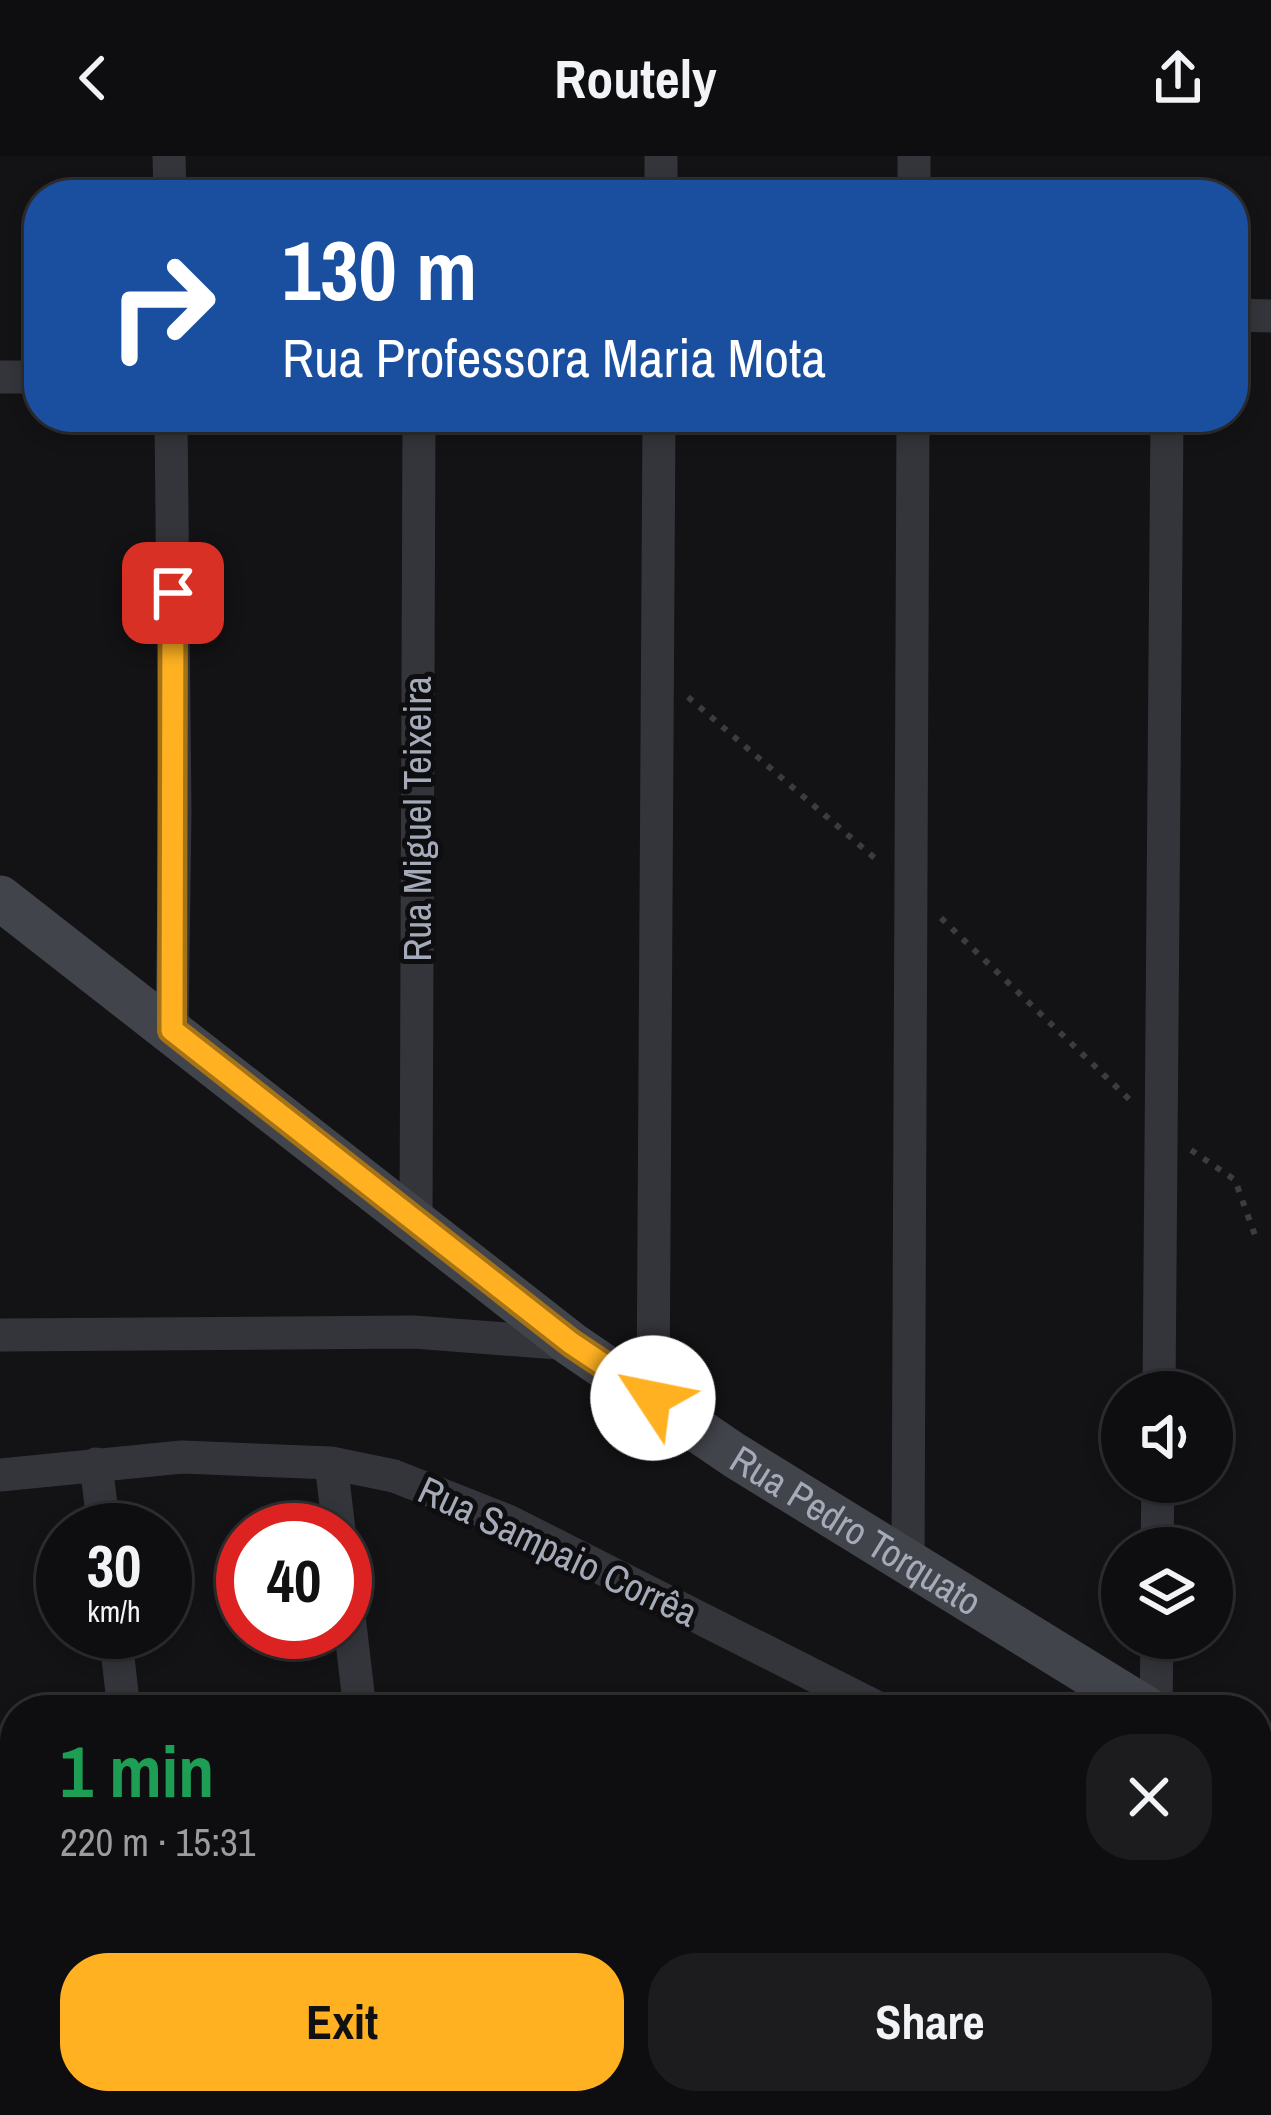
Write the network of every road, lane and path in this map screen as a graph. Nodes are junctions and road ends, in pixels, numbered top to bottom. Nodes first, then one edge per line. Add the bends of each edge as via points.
1 (171, 432) edge
2 (419, 432) edge
3 (659, 432) edge
4 (913, 432) edge
5 (1167, 432) edge
6 (658, 671) junction
7 (885, 867) dead end
8 (0, 898) edge
9 (936, 913) dead end
10 (172, 1030) junction
11 (1162, 1130) junction
12 (416, 1222) junction
13 (1256, 1238) dead end
14 (0, 1335) edge
15 (571, 1343) junction
16 (1159, 1371) edge
17 (653, 1398) junction
18 (331, 1463) junction
19 (96, 1464) junction
20 (0, 1475) edge
21 (101, 1503) edge
22 (336, 1503) edge
23 (908, 1561) junction
24 (119, 1659) edge
25 (354, 1659) edge
26 (1155, 1659) edge
27 (122, 1695) edge
28 (358, 1695) edge
29 (852, 1695) edge
30 (1127, 1695) edge
31 (1153, 1695) edge

1 - 10 street
2 - 12 street, Rua Miguel Teixeira
3 - 6 street
4 - 23 street
5 - 11 street
6 - 7 path
6 - 17 street
8 - 10 street, Rua Pedro Torquato
9 - 11 path
10 - 12 street, Rua Pedro Torquato
11 - 13 path via 1235,1180
11 - 16 street
12 - 15 street, Rua Pedro Torquato
14 - 15 street, Rua Pedro Torquato via 414,1332
15 - 17 street, Rua Pedro Torquato
17 - 23 street, Rua Pedro Torquato
18 - 19 street, Rua Sampaio Corrêa via 182,1457
18 - 22 street
18 - 29 street, Rua Sampaio Corrêa via 394,1476 508,1521
19 - 20 street, Rua Sampaio Corrêa
19 - 21 street
23 - 30 street, Rua Pedro Torquato
24 - 27 street
25 - 28 street
26 - 31 street

